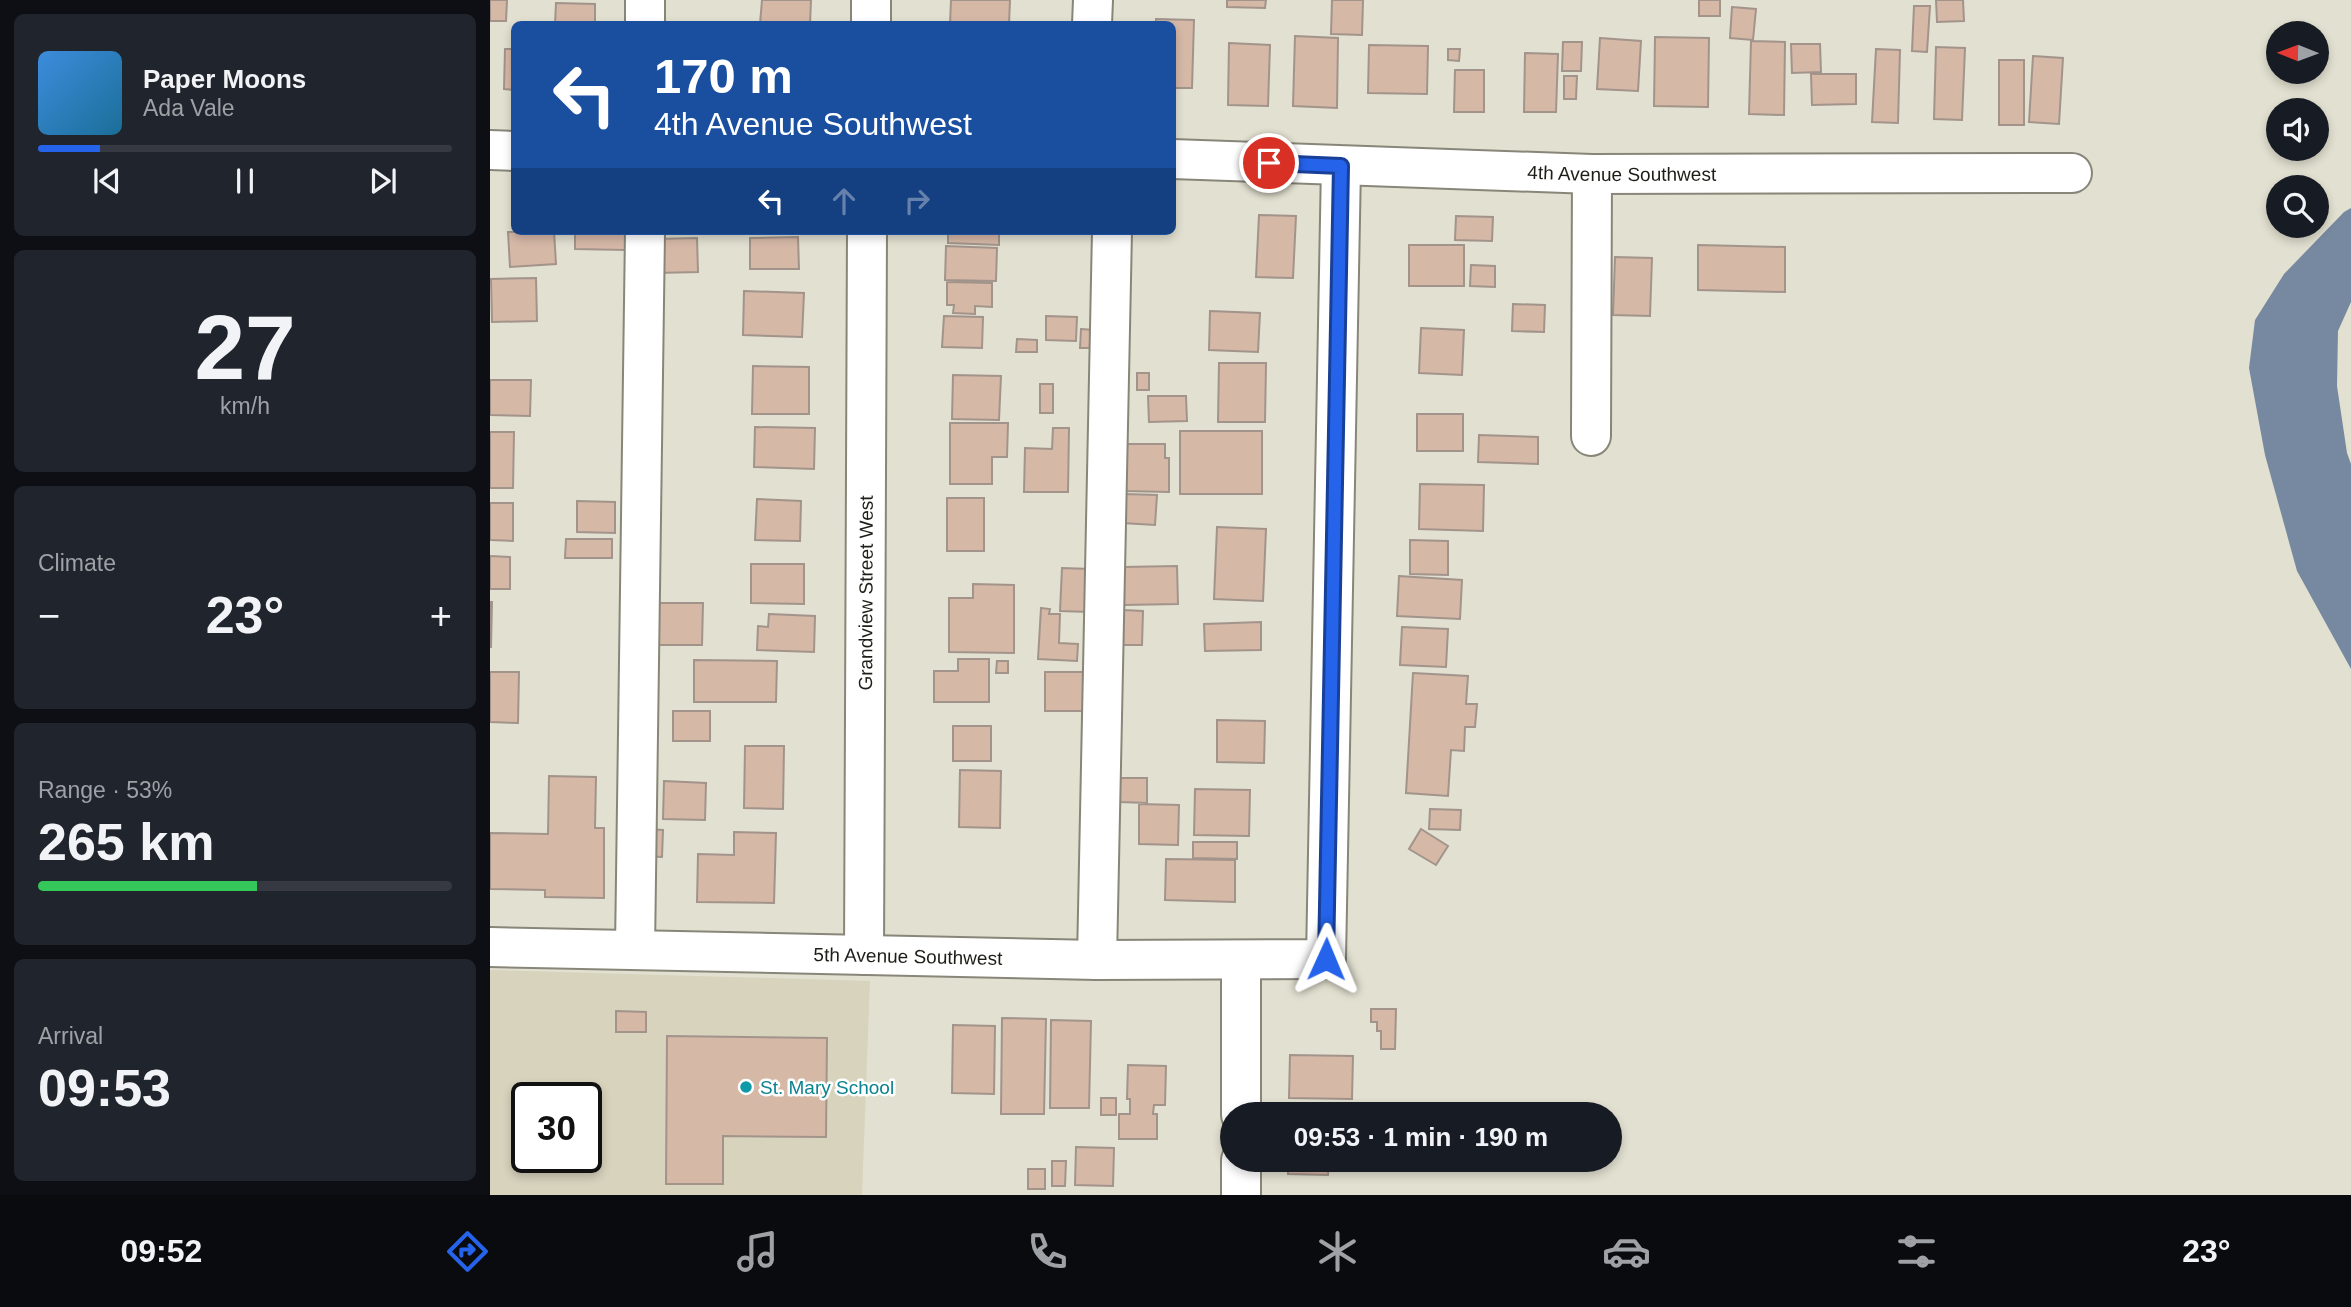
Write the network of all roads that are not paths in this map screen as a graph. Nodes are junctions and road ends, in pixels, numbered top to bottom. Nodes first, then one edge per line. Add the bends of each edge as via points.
1 (645, 0) edge
2 (871, 0) edge
3 (1093, 0) edge
4 (645, 21) edge
5 (871, 21) edge
6 (1092, 21) edge
7 (490, 150) edge
8 (511, 151) edge
9 (1176, 159) edge
10 (1341, 166) junction
11 (2072, 173) dead end
12 (1592, 174) junction
13 (645, 235) edge
14 (867, 235) edge
15 (1112, 235) edge
16 (1591, 436) dead end
17 (490, 947) edge
18 (635, 949) junction
19 (864, 955) junction
20 (1097, 960) junction
21 (1241, 960) junction
22 (1241, 1102) edge
23 (1241, 1172) edge
24 (1241, 1195) edge

1 - 4 street
2 - 5 street
3 - 6 street
7 - 8 street
9 - 10 street, 4th Avenue Southwest
10 - 12 street, 4th Avenue Southwest
10 - 21 street, 5th Avenue Southwest via 1326,959
11 - 12 street, 4th Avenue Southwest
12 - 16 street
13 - 18 street
14 - 19 street, Grandview Street West
15 - 20 street
17 - 18 street, 5th Avenue Southwest
18 - 19 street, 5th Avenue Southwest
19 - 20 street, 5th Avenue Southwest
20 - 21 street, 5th Avenue Southwest
21 - 22 street
23 - 24 street

